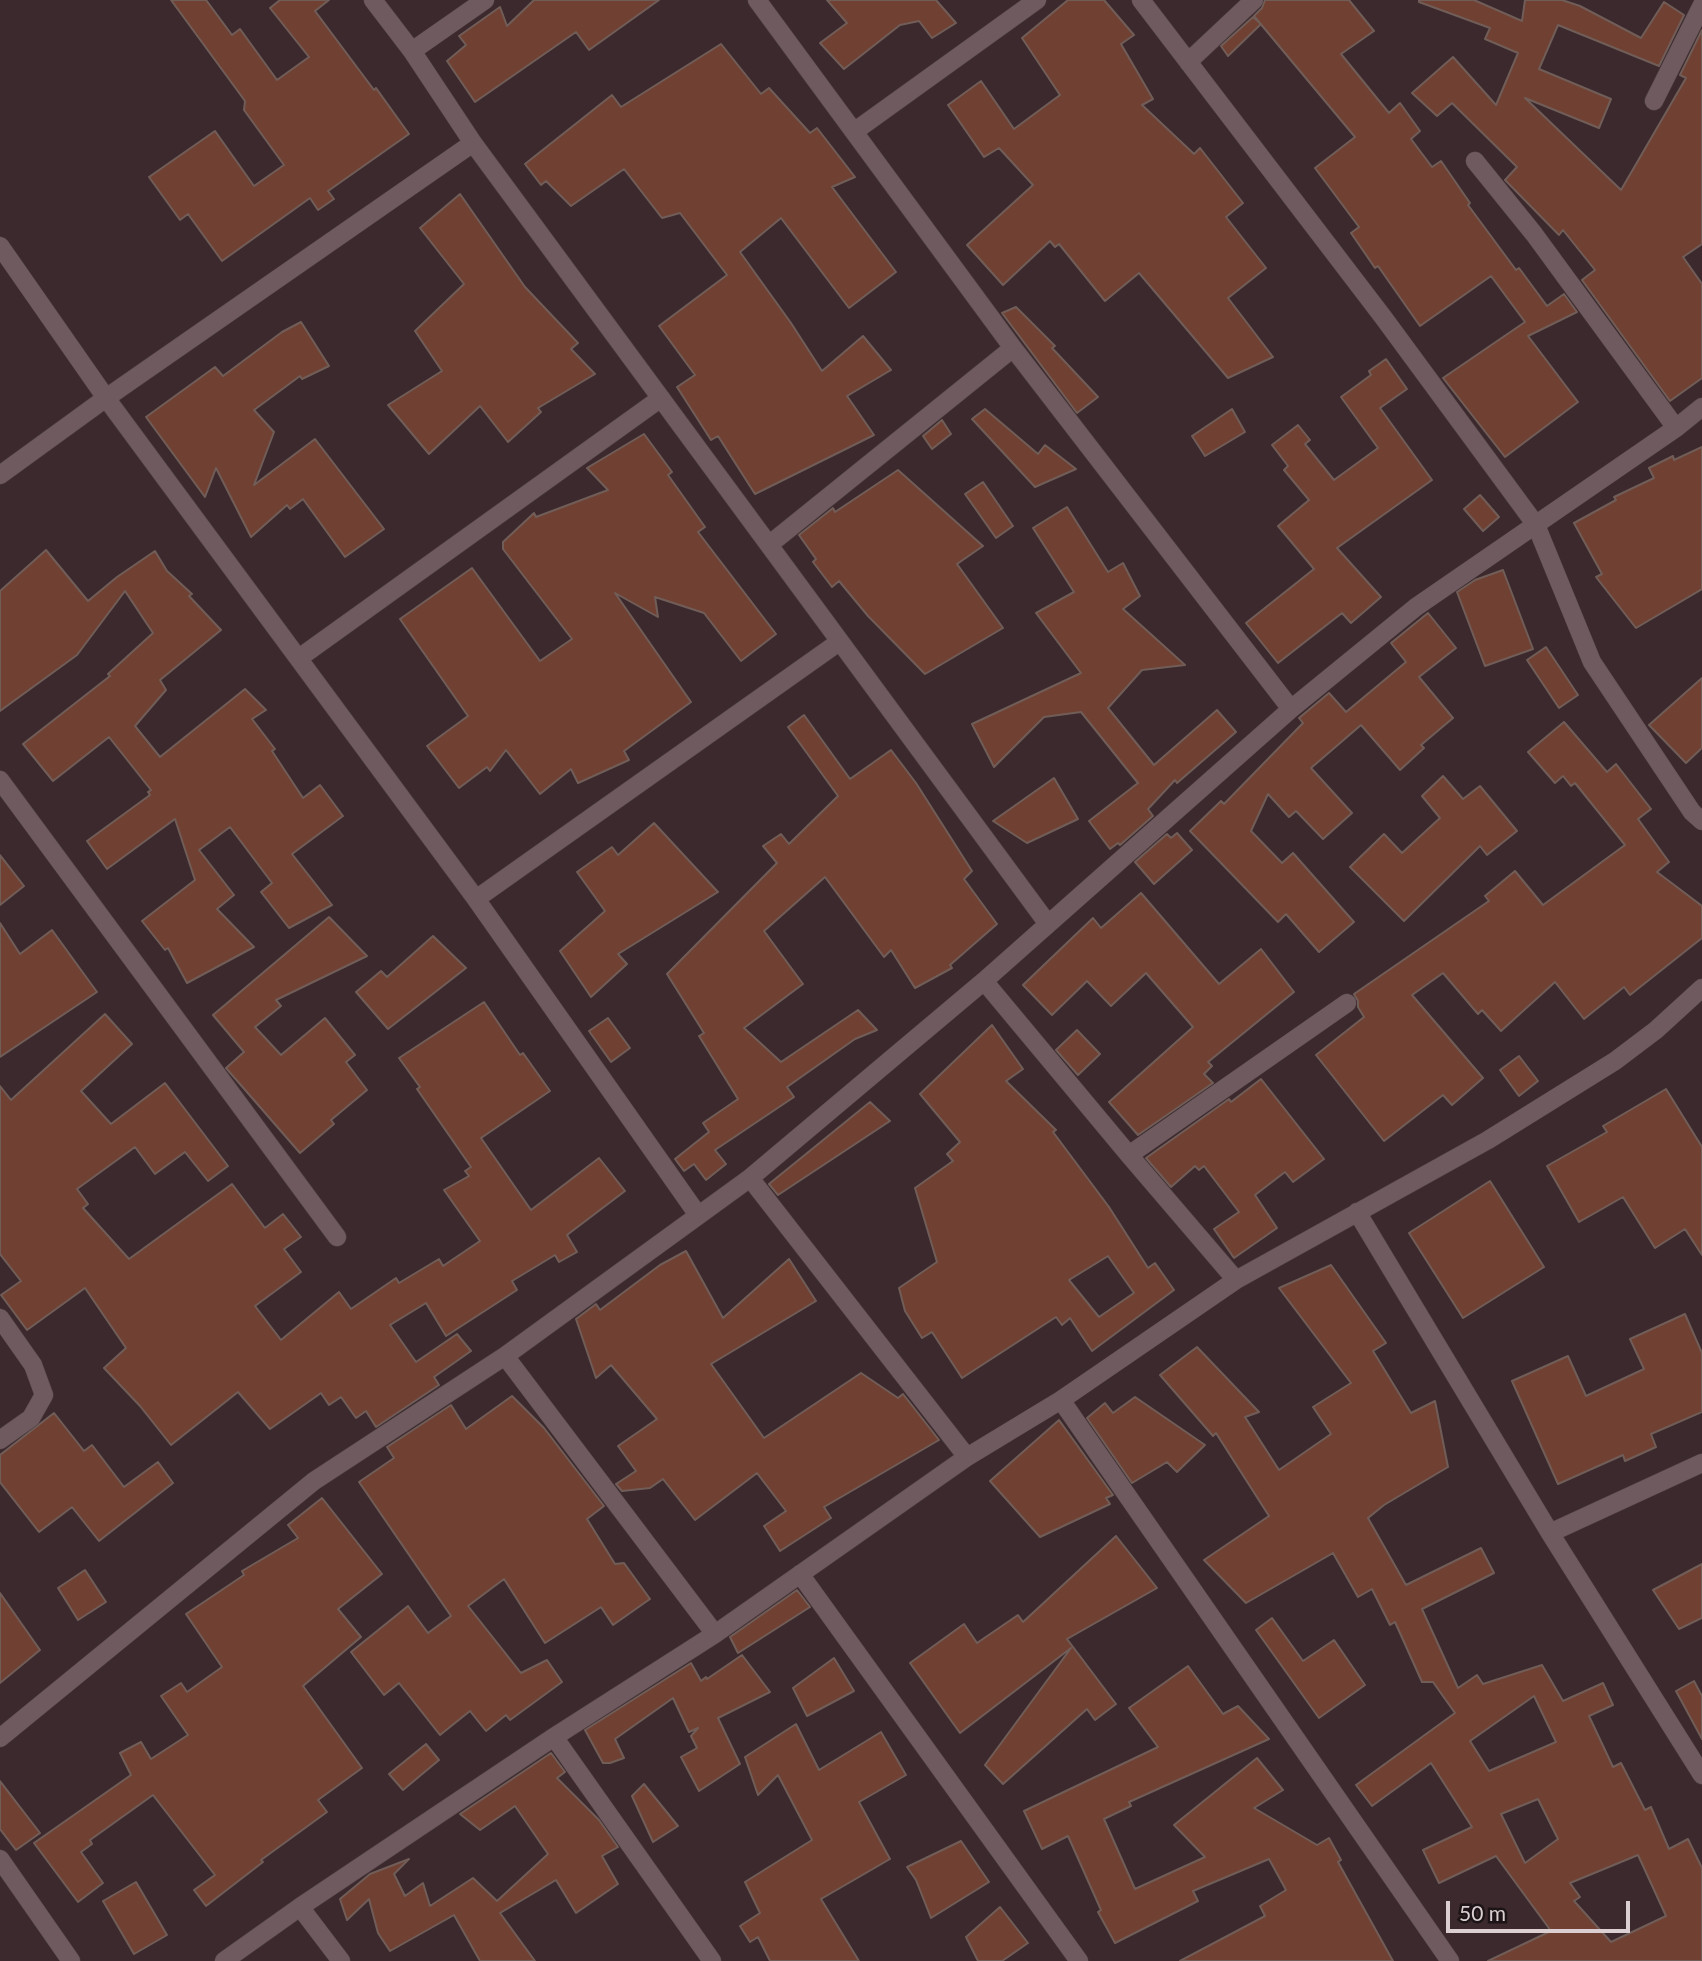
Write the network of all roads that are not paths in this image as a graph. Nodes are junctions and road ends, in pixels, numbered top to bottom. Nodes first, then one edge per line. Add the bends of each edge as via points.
1 (373, 0) edge
2 (485, 0) edge
3 (757, 0) edge
4 (1037, 0) edge
5 (1141, 0) edge
6 (1254, 0) edge
7 (1702, 5) edge
8 (412, 51) junction
9 (1188, 62) junction
10 (1654, 102) dead end
11 (855, 131) junction
12 (473, 143) junction
13 (1475, 161) dead end
14 (0, 246) edge
15 (1013, 348) junction
16 (106, 398) junction
17 (661, 398) junction
18 (1702, 407) edge
19 (1676, 428) junction
20 (0, 475) edge
21 (1536, 525) junction
22 (770, 544) junction
23 (839, 642) junction
24 (299, 658) junction
25 (1292, 709) junction
26 (0, 780) edge
27 (1702, 821) edge
28 (476, 899) junction
29 (1048, 924) junction
30 (984, 981) junction
31 (1702, 988) edge
32 (1347, 1003) dead end
33 (1129, 1155) junction
34 (750, 1178) junction
35 (1357, 1212) junction
36 (698, 1215) junction
37 (337, 1237) dead end
38 (1236, 1280) junction
39 (0, 1318) edge
40 (505, 1356) junction
41 (1061, 1400) junction
42 (0, 1440) edge
43 (967, 1457) junction
44 (1702, 1464) edge
45 (1550, 1532) junction
46 (800, 1574) junction
47 (715, 1634) junction
48 (554, 1737) junction
49 (0, 1738) edge
50 (1702, 1775) edge
51 (0, 1859) edge
52 (300, 1907) junction
53 (71, 1961) edge
54 (224, 1961) edge
55 (341, 1961) edge
56 (712, 1961) edge
57 (1079, 1961) edge
58 (1450, 1961) edge

1 - 8 street
2 - 8 street
3 - 11 street
4 - 11 street
5 - 9 street
6 - 9 street
7 - 10 street
8 - 12 street
9 - 21 street
11 - 15 street
12 - 16 street
12 - 17 street
13 - 19 street
14 - 16 street
15 - 22 street
15 - 25 street
16 - 20 street
16 - 24 street
17 - 22 street
17 - 24 street
18 - 19 street
19 - 21 street
21 - 25 street via 1416,607
21 - 27 street via 1592,662
22 - 23 street
23 - 28 street
23 - 29 street
24 - 28 street
25 - 29 street
26 - 37 street
28 - 36 street
29 - 30 street
30 - 33 street
30 - 34 street
31 - 35 street via 1615,1061 1488,1140
32 - 33 street
33 - 38 street
34 - 36 street
34 - 43 street
35 - 38 street
35 - 45 street
36 - 40 street
38 - 41 street
39 - 42 street via 33,1365 44,1395 30,1418
40 - 47 street
40 - 49 street via 314,1481
41 - 43 street
41 - 58 street
43 - 46 street
44 - 45 street
45 - 50 street
46 - 47 street
46 - 57 street
47 - 48 street
48 - 52 street
48 - 56 street
51 - 53 street
52 - 54 street
52 - 55 street

